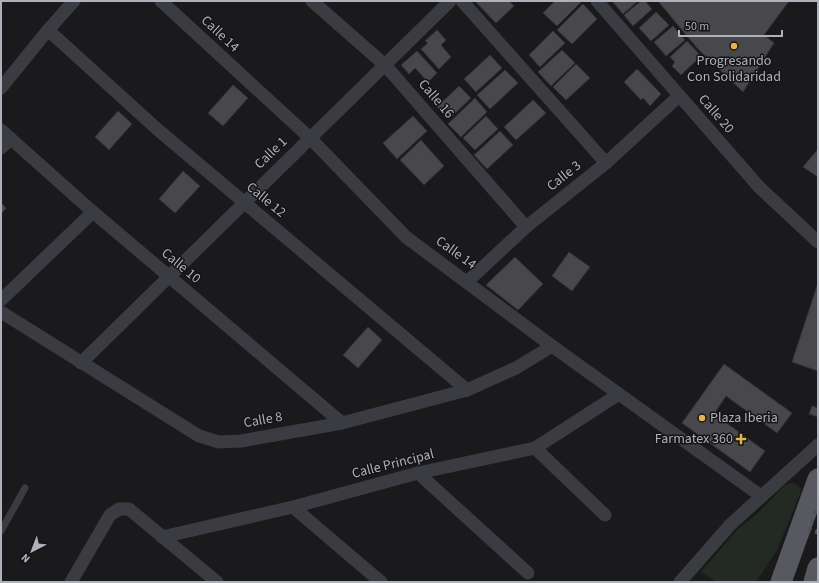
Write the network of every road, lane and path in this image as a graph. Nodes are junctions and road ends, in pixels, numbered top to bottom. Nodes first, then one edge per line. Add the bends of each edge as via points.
1 (74, 1) edge
2 (161, 1) edge
3 (312, 1) edge
4 (450, 1) edge
5 (462, 1) edge
6 (597, 1) edge
7 (48, 30) junction
8 (385, 65) junction
9 (1, 88) edge
10 (679, 96) junction
11 (6, 134) edge
12 (310, 138) junction
13 (1, 148) edge
14 (606, 163) junction
15 (244, 202) junction
16 (93, 212) junction
17 (526, 227) junction
18 (818, 242) edge
19 (168, 276) junction
20 (468, 281) junction
21 (1, 300) edge
22 (1, 312) edge
23 (552, 346) junction
24 (81, 363) junction
25 (467, 390) junction
26 (619, 394) junction
27 (342, 423) junction
28 (818, 445) edge
29 (535, 448) junction
30 (418, 473) junction
31 (818, 479) edge
32 (25, 488) dead end
33 (761, 496) junction
34 (292, 507) junction
35 (605, 515) dead end
36 (1, 531) edge
37 (162, 537) junction
38 (818, 568) edge
39 (528, 574) dead end
40 (73, 581) edge
41 (217, 582) edge
42 (381, 582) edge
43 (680, 582) edge
44 (781, 582) edge
45 (814, 582) edge

1 - 7 street
2 - 12 street, Calle 14
3 - 8 street, Calle 16
4 - 8 street, Calle 1
5 - 14 street
6 - 10 street, Calle 20
7 - 9 street
7 - 15 street, Calle 12 via 157,129
8 - 12 street, Calle 1
8 - 17 street, Calle 16
10 - 14 street, Calle 3
10 - 18 street, Calle 20 via 759,187
11 - 13 street
11 - 16 street, Calle 10
12 - 15 street, Calle 1
12 - 20 street, Calle 14 via 406,237
14 - 17 street, Calle 3
15 - 19 street, Calle 1
15 - 25 street, Calle 12
16 - 19 street, Calle 10
16 - 21 street
17 - 20 street, Calle 3
19 - 24 street, Calle 1
19 - 27 street, Calle 10
20 - 23 street, Calle 14
22 - 24 street, Calle 8
23 - 25 street, Calle 8 via 516,368
23 - 26 street, Calle 14
24 - 27 street, Calle 8 via 199,436 219,442
25 - 27 street, Calle 8
26 - 29 street, Calle Principal
26 - 33 street, Calle 14
28 - 33 street
29 - 30 street, Calle Principal
29 - 35 street
30 - 34 street, Calle Principal
30 - 39 street
31 - 44 main road
32 - 36 lane
33 - 43 street via 730,525
34 - 37 street, Calle Principal
34 - 42 street
37 - 40 street via 129,509 120,509 110,515
37 - 41 street
38 - 45 main road

